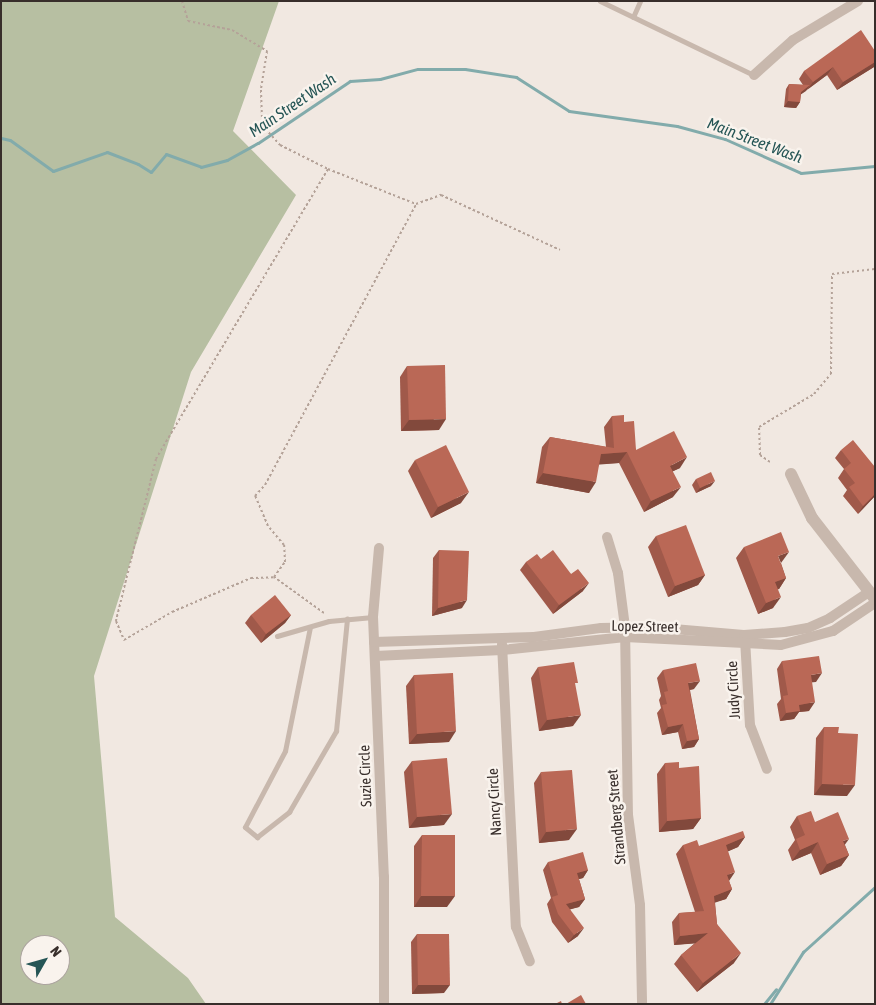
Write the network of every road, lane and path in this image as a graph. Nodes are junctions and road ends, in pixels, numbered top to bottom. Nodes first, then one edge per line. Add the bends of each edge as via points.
1 (182, 1) edge
2 (600, 1) edge
3 (640, 1) edge
4 (858, 1) edge
5 (633, 17) junction
6 (754, 74) joint
7 (328, 169) junction
8 (416, 204) junction
9 (560, 250) dead end
10 (875, 269) edge
11 (770, 462) dead end
12 (791, 474) dead end
13 (607, 537) dead end
14 (379, 548) dead end
15 (274, 578) junction
16 (873, 598) edge
17 (373, 617) junction
18 (347, 618) junction
19 (336, 620) junction
20 (310, 627) junction
21 (625, 632) junction
22 (277, 636) edge
23 (502, 638) junction
24 (745, 640) junction
25 (374, 642) junction
26 (502, 650) junction
27 (375, 656) junction
28 (767, 769) dead end
29 (530, 961) dead end
30 (384, 1004) edge
31 (642, 1004) edge

1 - 7 path via 188,21 232,30 267,51 261,90 262,125 280,145
2 - 5 lane
3 - 5 lane
4 - 6 street via 793,40
5 - 6 lane
7 - 8 path
7 - 15 path via 156,459 116,621 124,640 172,612 251,578
8 - 9 path via 441,195
8 - 15 path via 266,484 255,496 268,526 284,545 285,562
10 - 11 path via 832,274 831,374 814,394 759,427 760,455
12 - 16 street via 812,518
13 - 21 street, Strandberg Street via 618,573
14 - 17 street, Suzie Circle
15 - 19 path
16 - 24 street, Lopez Street via 808,628
17 - 18 lane
17 - 25 street, Suzie Circle
18 - 19 lane
18 - 20 lane via 336,731 289,812 257,837 245,827 285,751
19 - 20 lane
20 - 22 lane
21 - 23 street, Lopez Street
21 - 24 street, Lopez Street
21 - 26 street, Lopez Street
21 - 31 street, Strandberg Street via 628,815 640,905
23 - 25 street, Lopez Street
23 - 26 street, Nancy Circle
24 - 28 street, Judy Circle via 750,725
25 - 27 street, Suzie Circle
26 - 27 street, Lopez Street
26 - 29 street, Nancy Circle via 516,927
27 - 30 street, Suzie Circle via 385,887

